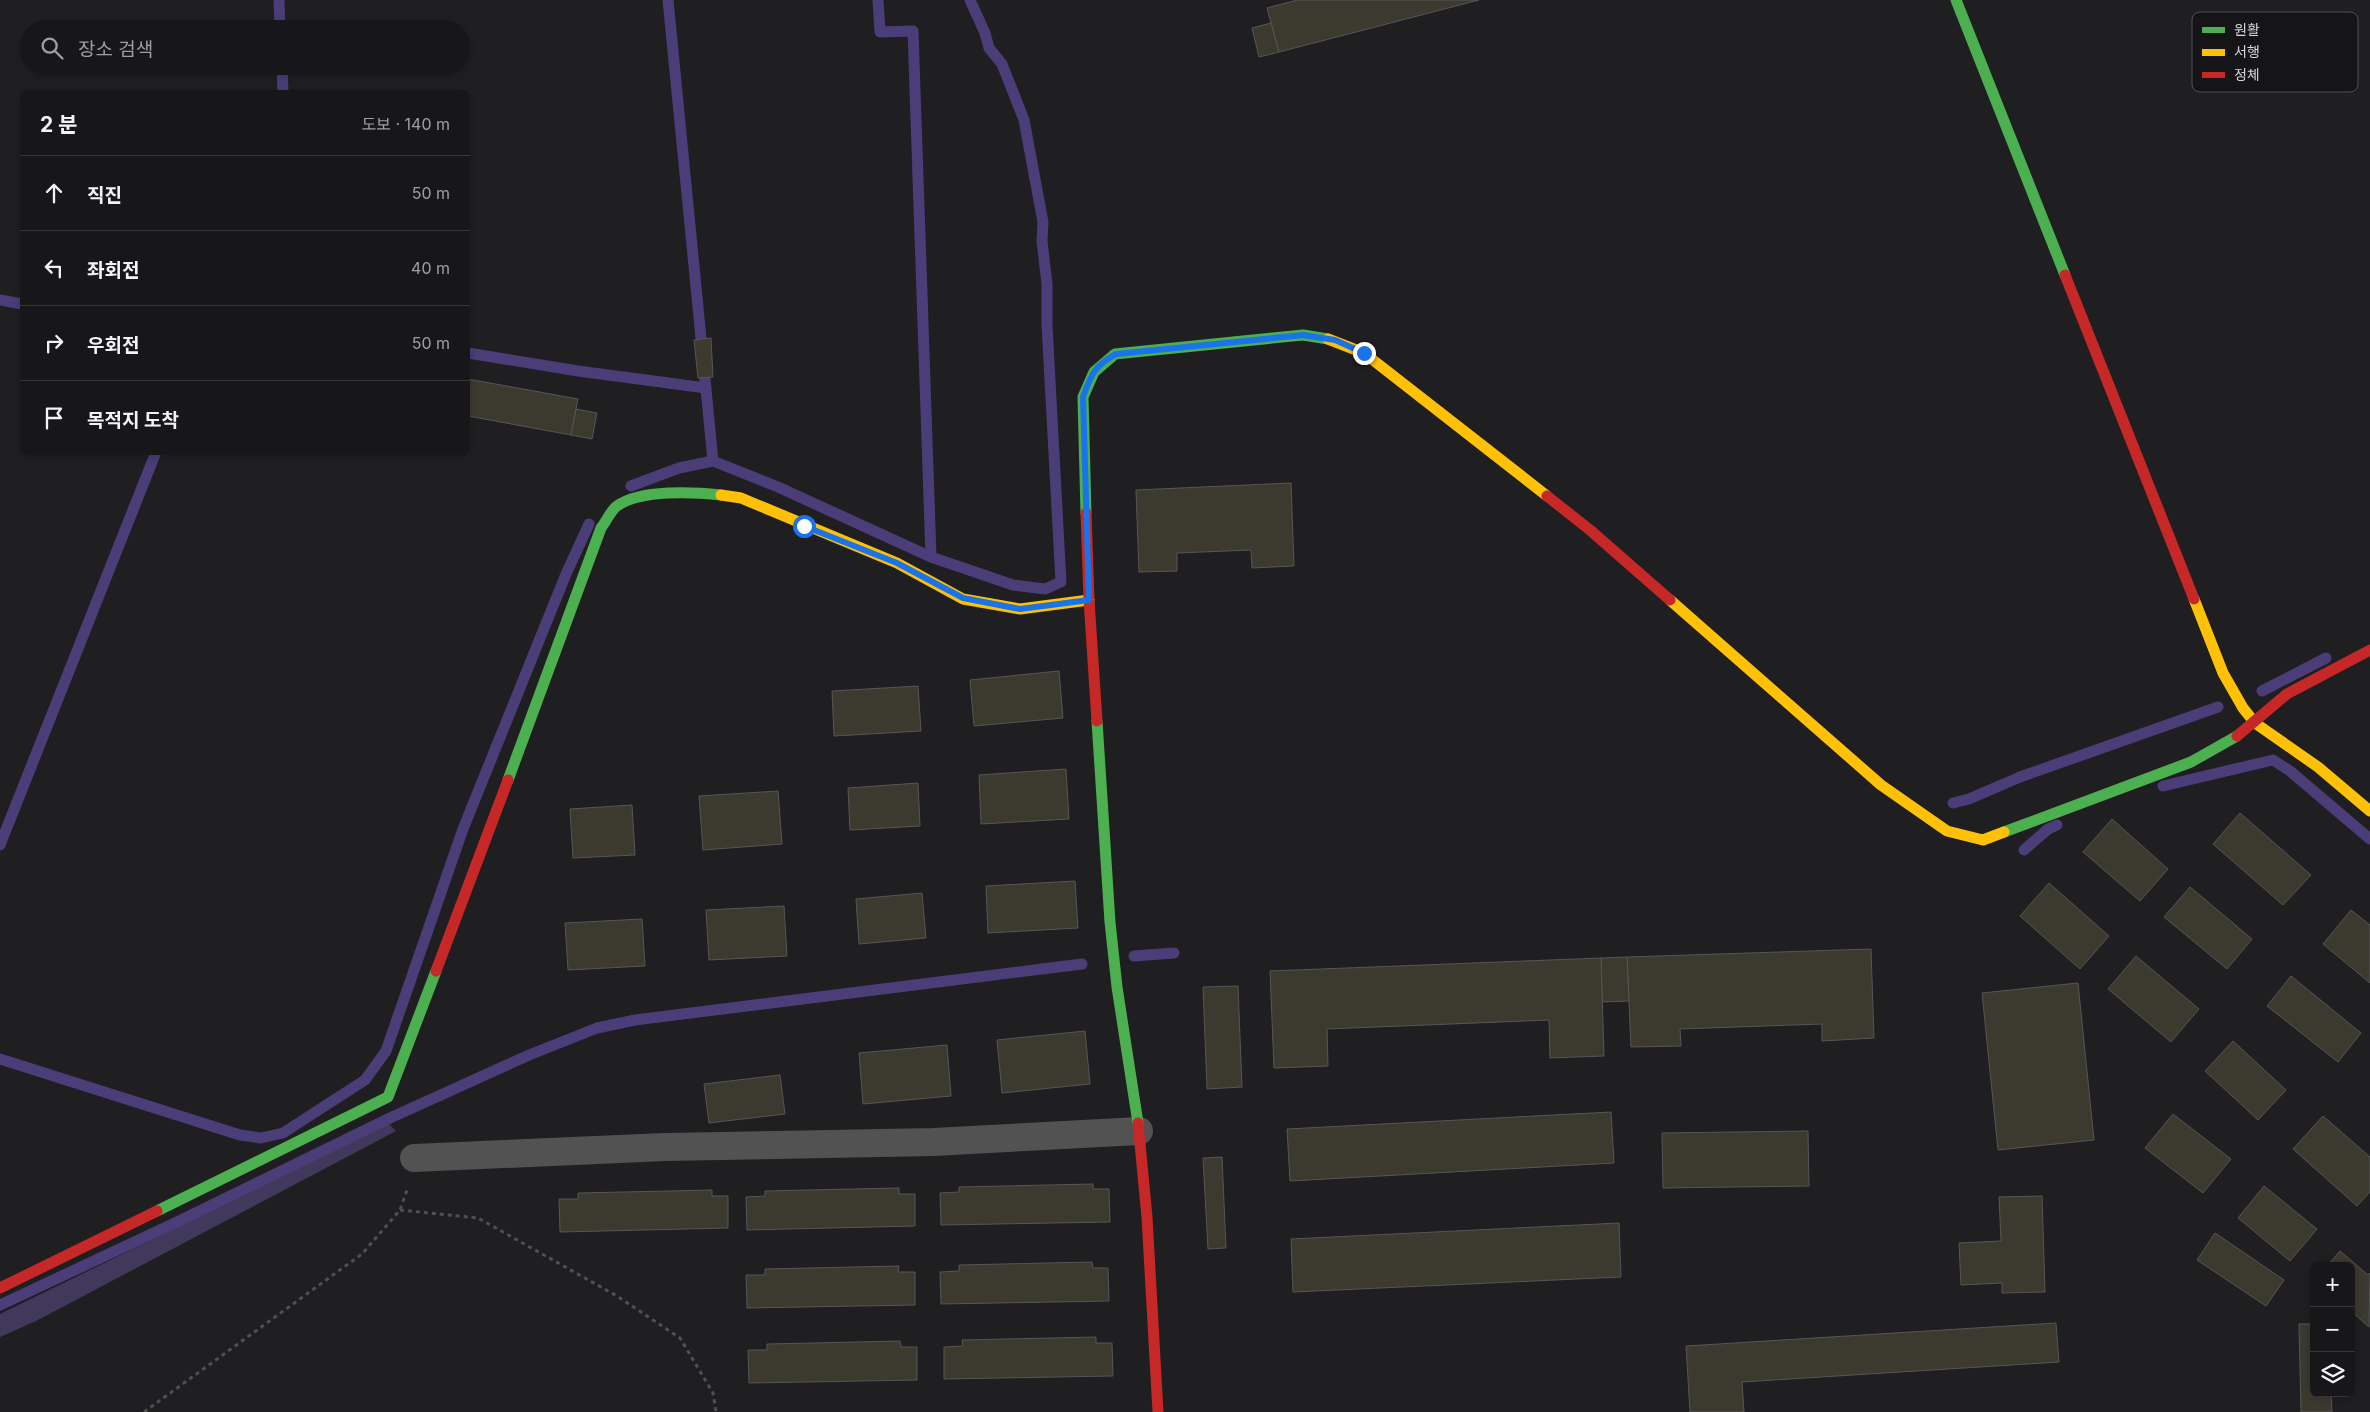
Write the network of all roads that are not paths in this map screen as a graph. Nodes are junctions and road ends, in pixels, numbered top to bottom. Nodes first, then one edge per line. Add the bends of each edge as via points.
1 (1956, 0) edge
2 (1089, 600) junction
3 (2370, 650) edge
4 (2255, 723) junction
5 (2370, 811) edge
6 (1139, 1132) junction
7 (414, 1158) road end
8 (0, 1288) edge
9 (1158, 1412) edge

1 - 4 street via 2223,673
2 - 4 street via 1083,397 1099,364 1116,354 1303,335 1335,340 1364,353 1590,530 1881,785 1947,831 1983,840 2191,762 2232,740
2 - 6 street via 1113,950
2 - 8 street via 1020,609 963,598 897,563 740,498 694,492 646,495 617,506 601,528 454,929 388,1097
3 - 4 street via 2287,694
4 - 5 street via 2318,767
6 - 7 street via 934,1142 665,1147
6 - 9 street

